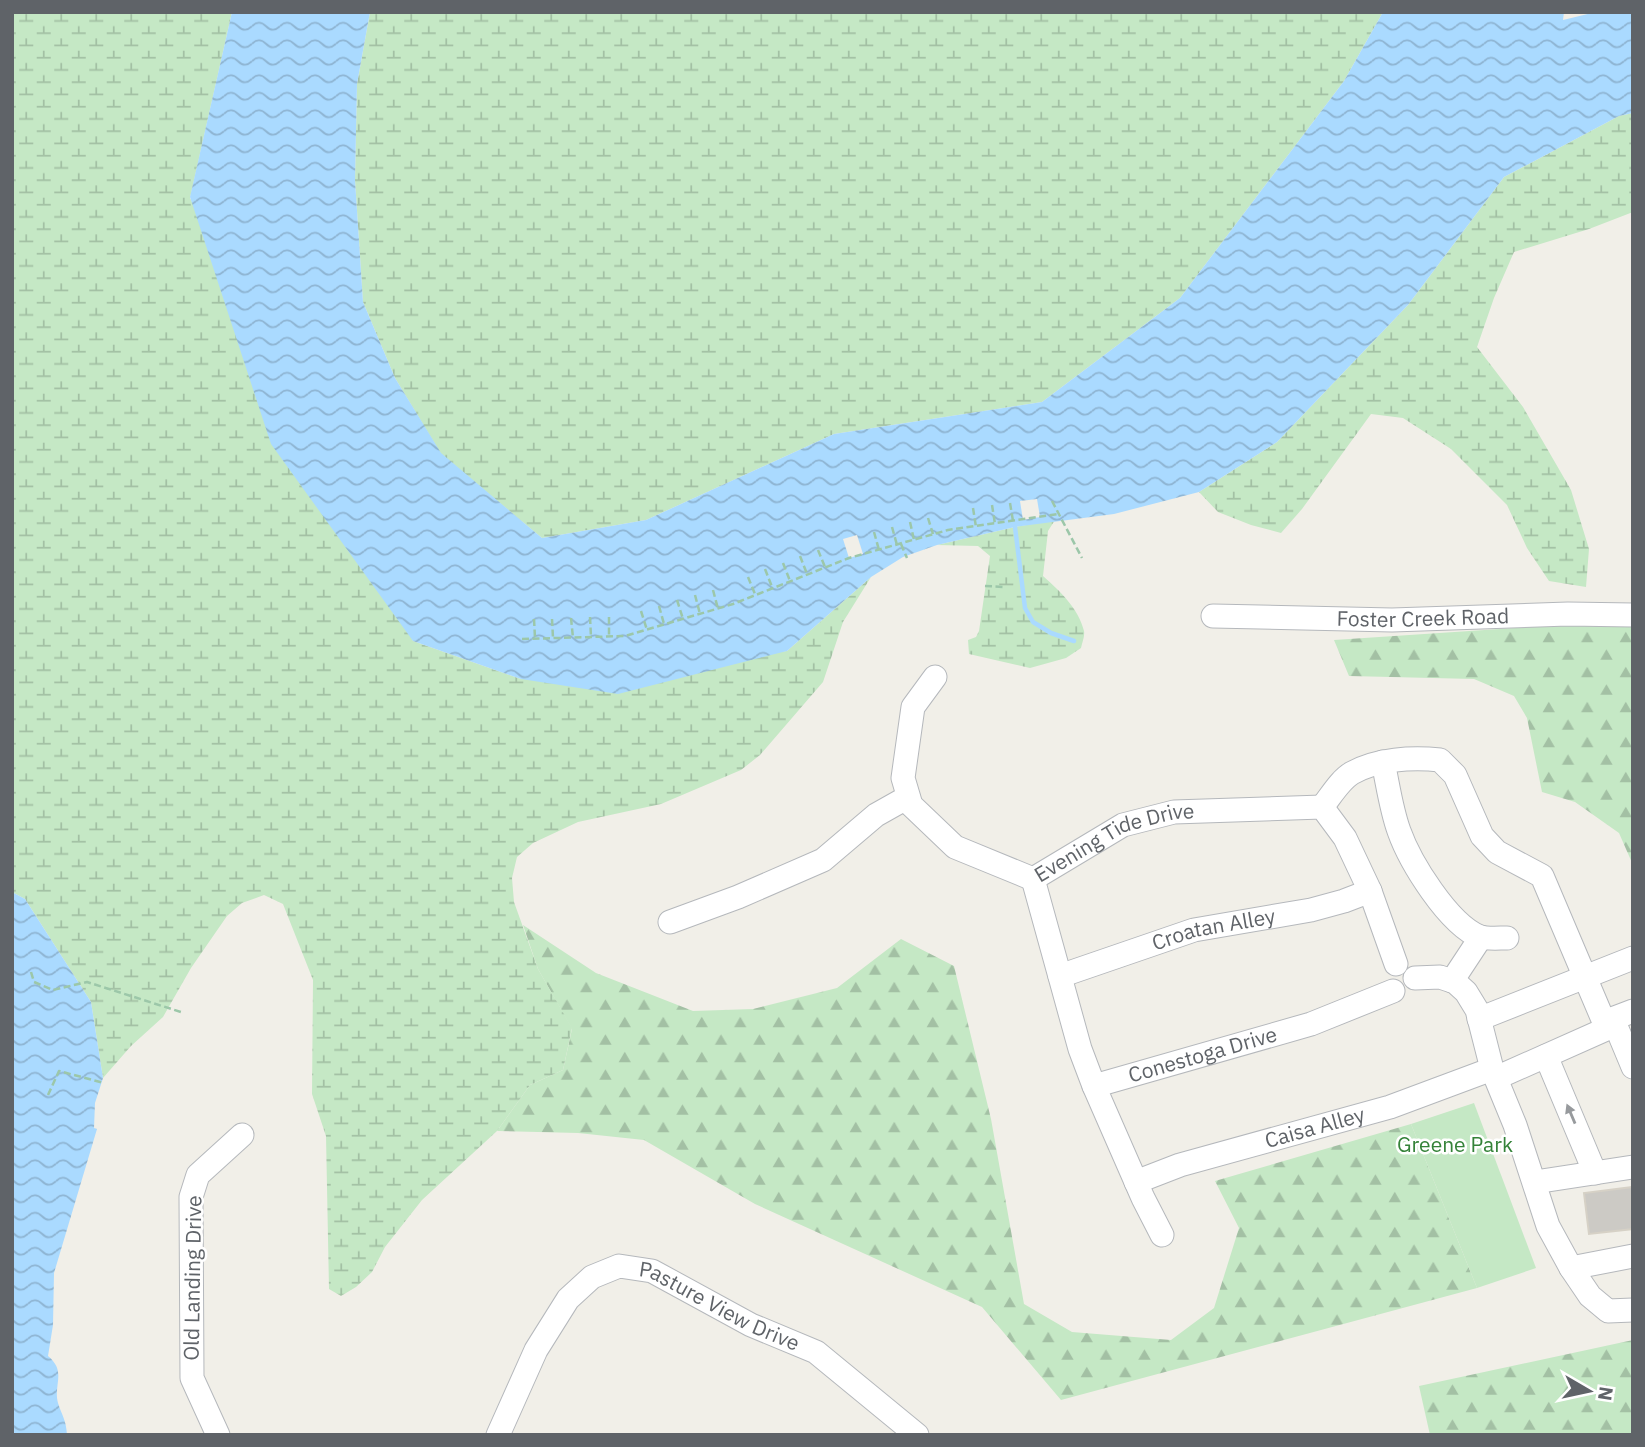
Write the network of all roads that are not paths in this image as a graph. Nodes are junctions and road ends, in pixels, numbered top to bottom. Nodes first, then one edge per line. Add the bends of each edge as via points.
1 (1213, 615) dead end
2 (1633, 615) edge
3 (935, 677) dead end
4 (1383, 762) junction
5 (908, 797) junction
6 (1322, 807) junction
7 (1033, 878) junction
8 (1370, 891) junction
9 (670, 922) dead end
10 (1480, 937) junction
11 (1507, 938) dead end
12 (1633, 958) edge
13 (1396, 964) junction
14 (1060, 976) junction
15 (1585, 977) junction
16 (1415, 978) junction
17 (1452, 981) junction
18 (1393, 991) junction
19 (1617, 1017) edge
20 (1479, 1019) junction
21 (1546, 1056) junction
22 (1633, 1067) edge
23 (1494, 1073) junction
24 (1094, 1086) junction
25 (242, 1135) dead end
26 (1633, 1167) edge
27 (1595, 1173) junction
28 (1136, 1182) junction
29 (1535, 1182) junction
30 (1162, 1235) dead end
31 (1633, 1256) edge
32 (1571, 1268) junction
33 (1633, 1310) edge
34 (218, 1435) edge
35 (498, 1435) edge
36 (917, 1435) edge

1 - 2 street, Foster Creek Road via 1392,620
3 - 5 street via 913,707 903,778
4 - 6 street via 1351,774
4 - 10 street via 1398,829 1409,855 1438,900
4 - 15 street via 1440,760 1455,775 1482,836 1497,852 1542,876
5 - 7 street, Evening Tide Drive via 955,847
5 - 9 street via 876,815 823,860
6 - 7 street, Evening Tide Drive via 1174,811 1123,824
6 - 8 street via 1345,838
7 - 14 street
8 - 13 street
8 - 14 street, Croatan Alley via 1311,910 1194,930
10 - 11 street
10 - 17 street
12 - 15 street
13 - 16 street via 1405,964
13 - 18 street via 1385,979
14 - 24 street
15 - 19 street
15 - 20 street
16 - 17 street
16 - 18 street via 1407,992
17 - 20 street via 1466,992
18 - 24 street, Conestoga Drive via 1311,1024
19 - 21 street, Caisa Alley via 1604,1030
19 - 22 street
20 - 23 street
21 - 23 street, Caisa Alley
27 -> 21 street
23 - 28 street, Caisa Alley
23 - 29 street
24 - 28 street
25 - 34 street, Old Landing Drive via 198,1175 191,1197 192,1378
26 - 27 street
27 - 29 street
28 - 30 street
29 - 32 street via 1548,1226
31 - 32 street
32 - 33 street via 1590,1296 1608,1311
35 - 36 street, Pasture View Drive via 536,1350 568,1299 592,1276 619,1265 652,1271 751,1325 817,1352

